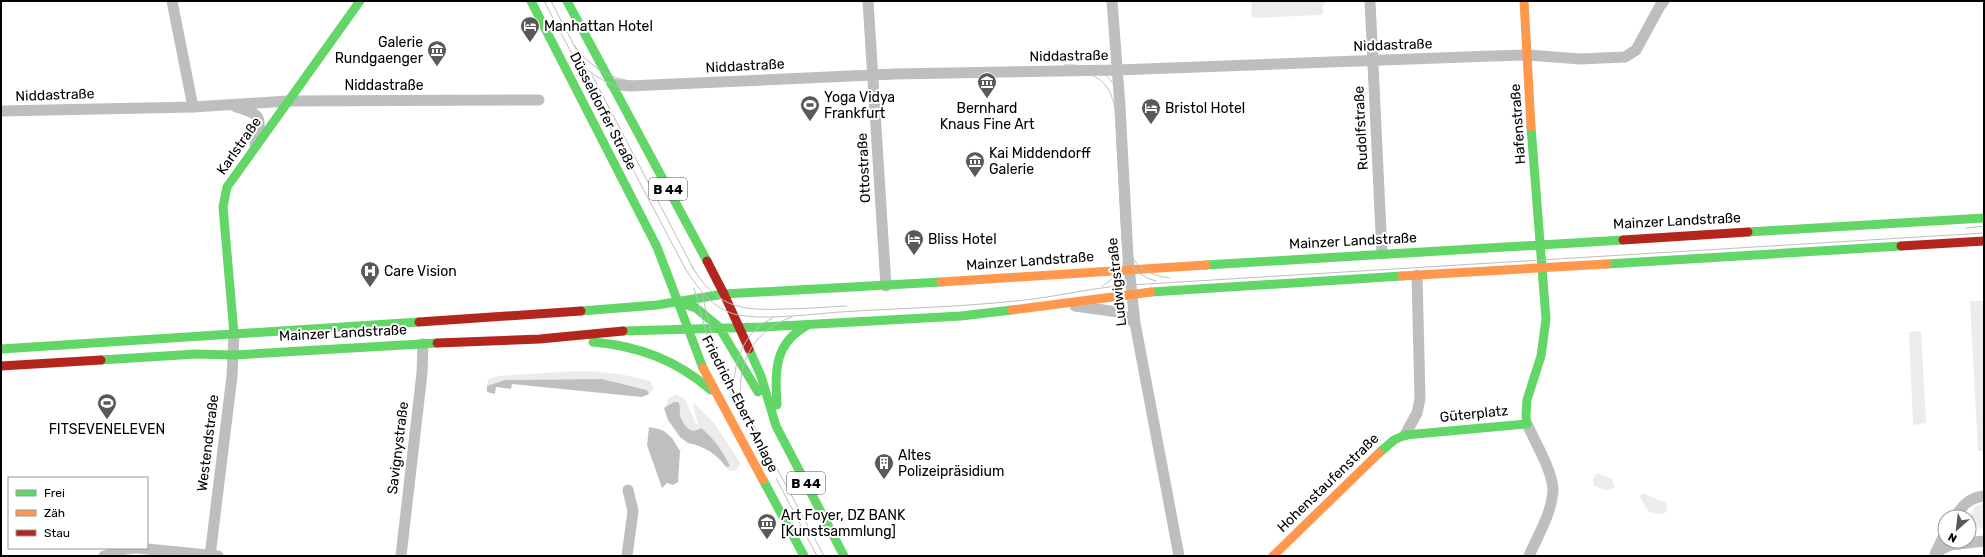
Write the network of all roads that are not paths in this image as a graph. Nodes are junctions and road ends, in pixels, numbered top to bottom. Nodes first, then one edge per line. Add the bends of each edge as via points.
1 (172, 1) edge
2 (360, 1) edge
3 (531, 1) edge
4 (567, 1) edge
5 (868, 1) edge
6 (1112, 1) edge
7 (1370, 1) edge
8 (1524, 1) edge
9 (1664, 1) edge
10 (1528, 55) junction
11 (1373, 61) junction
12 (1117, 70) junction
13 (873, 75) junction
14 (612, 84) junction
15 (538, 100) dead end
16 (288, 101) junction
17 (230, 105) junction
18 (192, 107) junction
19 (1, 111) edge
20 (254, 148) junction
21 (1984, 218) edge
22 (1984, 241) edge
23 (1541, 245) junction
24 (1382, 254) junction
25 (1542, 268) junction
26 (1129, 269) junction
27 (1417, 275) junction
28 (886, 286) junction
29 (1132, 293) junction
30 (724, 294) junction
31 (677, 301) junction
32 (1056, 304) junction
33 (1136, 323) junction
34 (810, 324) junction
35 (740, 326) junction
36 (686, 327) junction
37 (719, 327) junction
38 (234, 334) junction
39 (540, 339) junction
40 (423, 344) junction
41 (1, 349) edge
42 (234, 355) junction
43 (1, 366) edge
44 (720, 399) junction
45 (1527, 424) junction
46 (776, 426) junction
47 (1405, 435) junction
48 (628, 490) dead end
49 (1984, 496) edge
50 (1961, 509) edge
51 (126, 549) edge
52 (146, 549) edge
53 (104, 556) edge
54 (212, 556) edge
55 (401, 556) edge
56 (627, 556) edge
57 (804, 556) edge
58 (844, 556) edge
59 (1179, 556) edge
60 (1273, 556) edge
61 (1529, 556) edge

1 - 18 street
2 - 16 main road, Karlstraße
3 - 31 main road, Düsseldorfer Straße / B 44 via 657,247
4 - 14 main road, Düsseldorfer Straße / B 44
5 - 13 street, Ottostraße
6 - 12 street, Ludwigstraße
7 - 11 street, Rudolfstraße
8 - 10 main road, Hafenstraße
9 - 10 street, Niddastraße via 1636,50 1625,56 1580,59
10 - 11 street, Niddastraße
10 - 23 main road, Hafenstraße
11 - 12 street, Niddastraße
11 - 24 street, Rudolfstraße
12 - 13 street, Niddastraße
12 - 26 street, Ludwigstraße
13 - 14 street, Niddastraße via 642,85
13 - 28 street, Ottostraße
14 - 30 main road, Düsseldorfer Straße / B 44
15 - 16 street, Niddastraße
16 - 17 street, Niddastraße
16 - 20 main road, Karlstraße
17 - 18 street, Niddastraße
17 - 20 street, Niddastraße via 246,109 258,116 260,126
18 - 19 street, Niddastraße
20 - 38 main road, Karlstraße via 227,187 224,198
21 - 23 main road, Mainzer Landstraße
22 - 25 main road
23 - 24 main road, Mainzer Landstraße
23 - 25 main road, Güterplatz
24 - 26 main road, Mainzer Landstraße
25 - 27 main road
25 - 45 main road, Güterplatz via 1546,335 1528,397 1525,414
26 - 28 main road, Mainzer Landstraße
26 - 29 street, Ludwigstraße
27 - 29 main road
27 - 47 street, Güterplatz via 1420,399 1417,413
28 - 30 main road, Mainzer Landstraße
29 - 32 main road
29 - 33 street, Ludwigstraße
30 - 31 main road, Mainzer Landstraße
30 - 35 main road, B 44
31 - 36 main road, B 44
31 - 37 main road via 696,308
31 - 38 main road, Mainzer Landstraße via 590,310
32 - 33 street via 1113,310
32 - 34 main road via 961,316
33 - 59 street, Ludwigstraße
34 - 35 main road
34 - 46 main road via 789,338 779,359 775,374
35 - 37 main road, Mainzer Landstraße
35 - 46 main road, Friedrich-Ebert-Anlage / B 44 via 761,376
36 - 37 main road, Mainzer Landstraße
36 - 39 main road, Mainzer Landstraße
36 - 44 main road, Friedrich-Ebert-Anlage / B 44 via 701,364
37 - 46 main road
38 - 41 main road, Mainzer Landstraße
38 - 42 street, Westendstraße
39 - 40 main road, Mainzer Landstraße
39 - 44 main road via 613,343 644,350 681,366
40 - 42 main road, Mainzer Landstraße
40 - 55 street, Savignystraße
42 - 43 main road, Mainzer Landstraße via 196,354
42 - 54 street, Westendstraße
44 - 57 main road, Friedrich-Ebert-Anlage / B 44
45 - 47 main road, Güterplatz
45 - 61 street via 1545,463 1553,489 1546,517
46 - 58 main road, Friedrich-Ebert-Anlage / B 44
47 - 60 main road, Hohenstaufenstraße via 1382,450
48 - 56 street via 633,511
49 - 50 street via 1966,501
51 - 53 street
52 - 54 street

